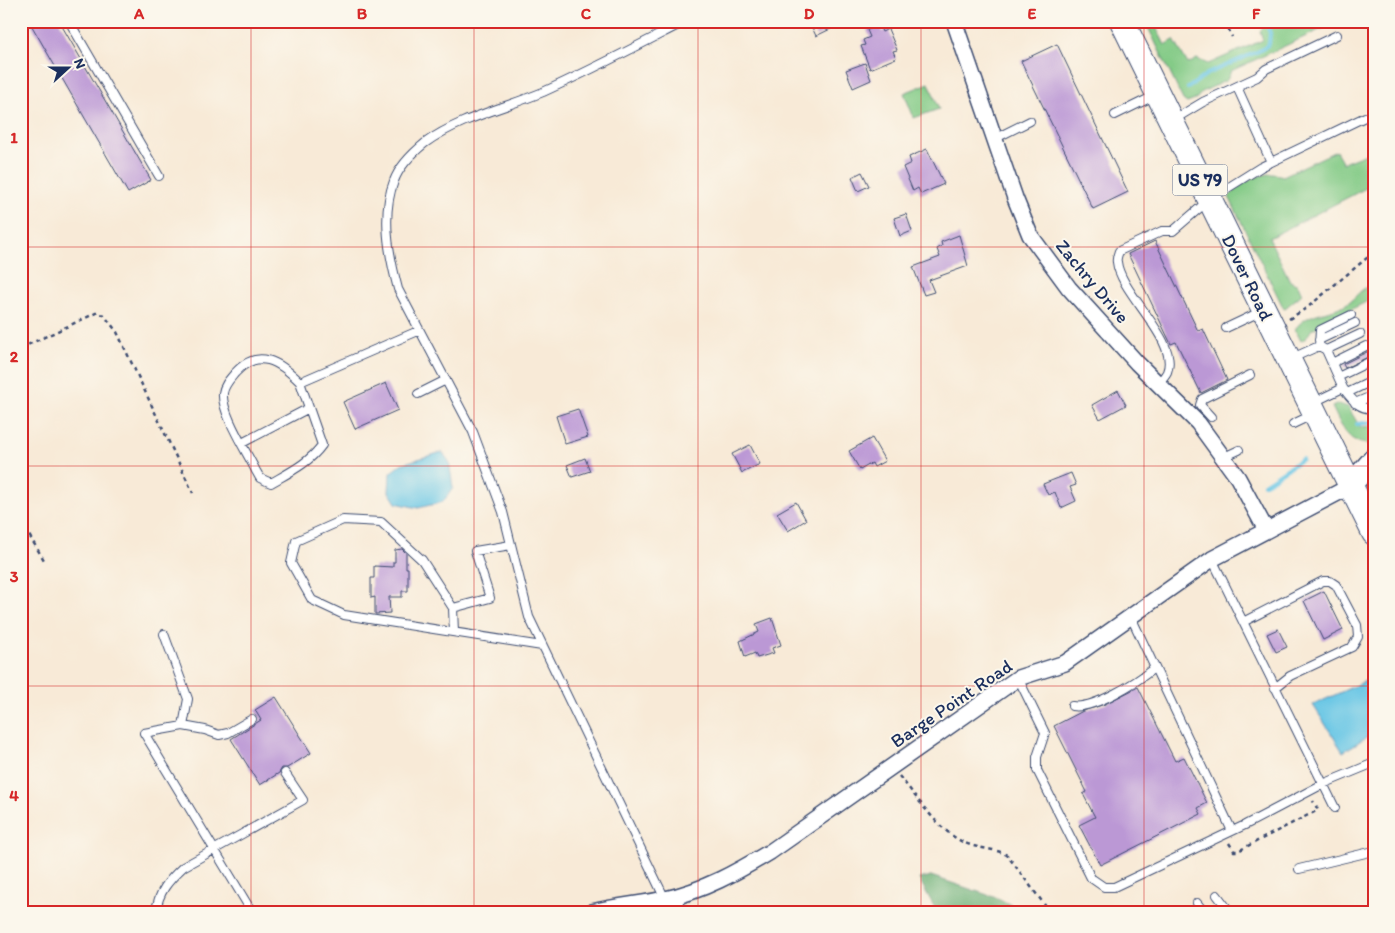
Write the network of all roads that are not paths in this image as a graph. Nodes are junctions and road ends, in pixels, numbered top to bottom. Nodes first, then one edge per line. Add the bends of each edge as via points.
1 (69, 21) edge
2 (128, 21) edge
3 (152, 21) edge
4 (686, 21) edge
5 (954, 21) edge
6 (1122, 21) edge
7 (1337, 35) dead end
8 (1237, 87) junction
9 (1158, 94) junction
10 (1115, 115) dead end
11 (1365, 117) dead end
12 (1030, 121) dead end
13 (1171, 121) junction
14 (994, 139) junction
15 (1271, 162) junction
16 (158, 176) dead end
17 (1210, 199) junction
18 (1351, 315) dead end
19 (1269, 320) junction
20 (1355, 323) dead end
21 (1226, 328) dead end
22 (418, 330) junction
23 (1360, 334) dead end
24 (1322, 346) junction
25 (1366, 346) dead end
26 (1288, 360) junction
27 (1373, 360) edge
28 (1332, 363) junction
29 (1250, 375) dead end
30 (1338, 378) junction
31 (446, 380) junction
32 (1374, 380) edge
33 (300, 382) junction
34 (1158, 384) junction
35 (1345, 391) junction
36 (418, 394) dead end
37 (1374, 395) edge
38 (1355, 404) junction
39 (309, 408) junction
40 (1374, 408) edge
41 (1312, 409) junction
42 (1210, 417) dead end
43 (1293, 424) dead end
44 (242, 443) junction
45 (1239, 450) dead end
46 (1224, 457) junction
47 (1374, 459) edge
48 (1349, 487) junction
49 (1266, 530) junction
50 (1374, 533) edge
51 (511, 545) junction
52 (1212, 559) junction
53 (453, 608) junction
54 (1131, 617) junction
55 (1243, 622) junction
56 (454, 632) junction
57 (164, 634) dead end
58 (542, 646) junction
59 (1154, 668) junction
60 (1018, 678) junction
61 (1275, 688) junction
62 (1072, 706) dead end
63 (252, 719) dead end
64 (183, 726) junction
65 (1374, 763) edge
66 (285, 773) dead end
67 (1323, 784) junction
68 (1335, 808) dead end
69 (1228, 833) junction
70 (216, 851) junction
71 (1374, 851) edge
72 (1299, 869) dead end
73 (1217, 895) dead end
74 (670, 897) junction
75 (1197, 903) dead end
76 (156, 912) edge
77 (252, 912) edge
78 (592, 912) edge
79 (682, 912) edge
80 (1204, 912) edge
81 (1230, 912) edge

1 - 16 lane
2 - 3 lane
4 - 22 lane via 542,92 450,129 425,144 406,162 394,180 387,226 398,290
5 - 14 street, Zachry Drive
6 - 9 main road, Dover Road / US 79
7 - 8 lane via 1266,69
8 - 13 lane
8 - 15 lane
9 - 10 lane
9 - 13 main road, Dover Road / US 79
11 - 15 lane
12 - 14 lane
13 - 17 main road, Dover Road / US 79
14 - 34 street, Zachry Drive via 1030,235 1048,262
15 - 17 lane
17 - 19 main road, Dover Road / US 79
17 - 34 lane via 1173,231 1162,231 1119,251 1116,262 1168,356 1167,371
18 - 24 lane via 1320,330
19 - 21 lane
19 - 26 main road, Dover Road / US 79
20 - 24 lane
22 - 31 lane
22 - 33 lane
23 - 24 lane
24 - 26 lane
24 - 28 lane
25 - 28 lane
26 - 41 main road, Dover Road / US 79
27 - 30 lane
28 - 30 lane
29 - 42 lane via 1202,399 1200,405
30 - 35 lane
31 - 36 lane
31 - 51 lane via 479,449
32 - 35 lane
33 - 39 lane
33 - 44 lane via 285,367 270,360 252,360 241,366 223,392 225,408
34 - 46 street, Zachry Drive via 1198,423
35 - 38 lane
35 - 41 lane
37 - 38 lane
38 - 40 lane via 1368,410
39 - 44 lane
39 - 44 lane via 322,445 315,455 295,470 271,483 260,478
41 - 43 lane
41 - 48 main road, Dover Road / US 79
45 - 46 lane
46 - 49 street, Zachry Drive
47 - 48 main road
48 - 49 street, Barge Point Road
48 - 50 main road, Dover Road / US 79
49 - 52 street, Barge Point Road
51 - 53 lane via 475,551 490,598
51 - 58 lane via 528,617
52 - 54 street, Barge Point Road
52 - 55 lane
53 - 56 lane
53 - 56 lane via 422,560 381,522 343,520 296,541 291,563 312,600 344,615
54 - 59 lane
54 - 60 street, Barge Point Road via 1065,663
55 - 61 lane
55 - 61 lane via 1322,581 1336,585 1353,617 1358,637 1352,647 1290,676
56 - 58 lane
57 - 64 lane via 188,700
58 - 74 lane
59 - 62 lane via 1139,680 1084,706
59 - 69 lane
60 - 69 lane via 1044,733 1036,770 1091,878 1104,887 1114,887
60 - 74 street, Barge Point Road via 738,872 710,885
61 - 67 lane
63 - 64 lane via 219,735
64 - 70 lane via 144,733
65 - 67 lane
66 - 70 lane via 303,800
67 - 68 lane
67 - 69 lane
70 - 76 lane via 183,867 169,879 161,892
70 - 77 lane
71 - 72 lane
73 - 81 lane
74 - 78 street, Barge Point Road
74 - 79 lane
75 - 80 lane

